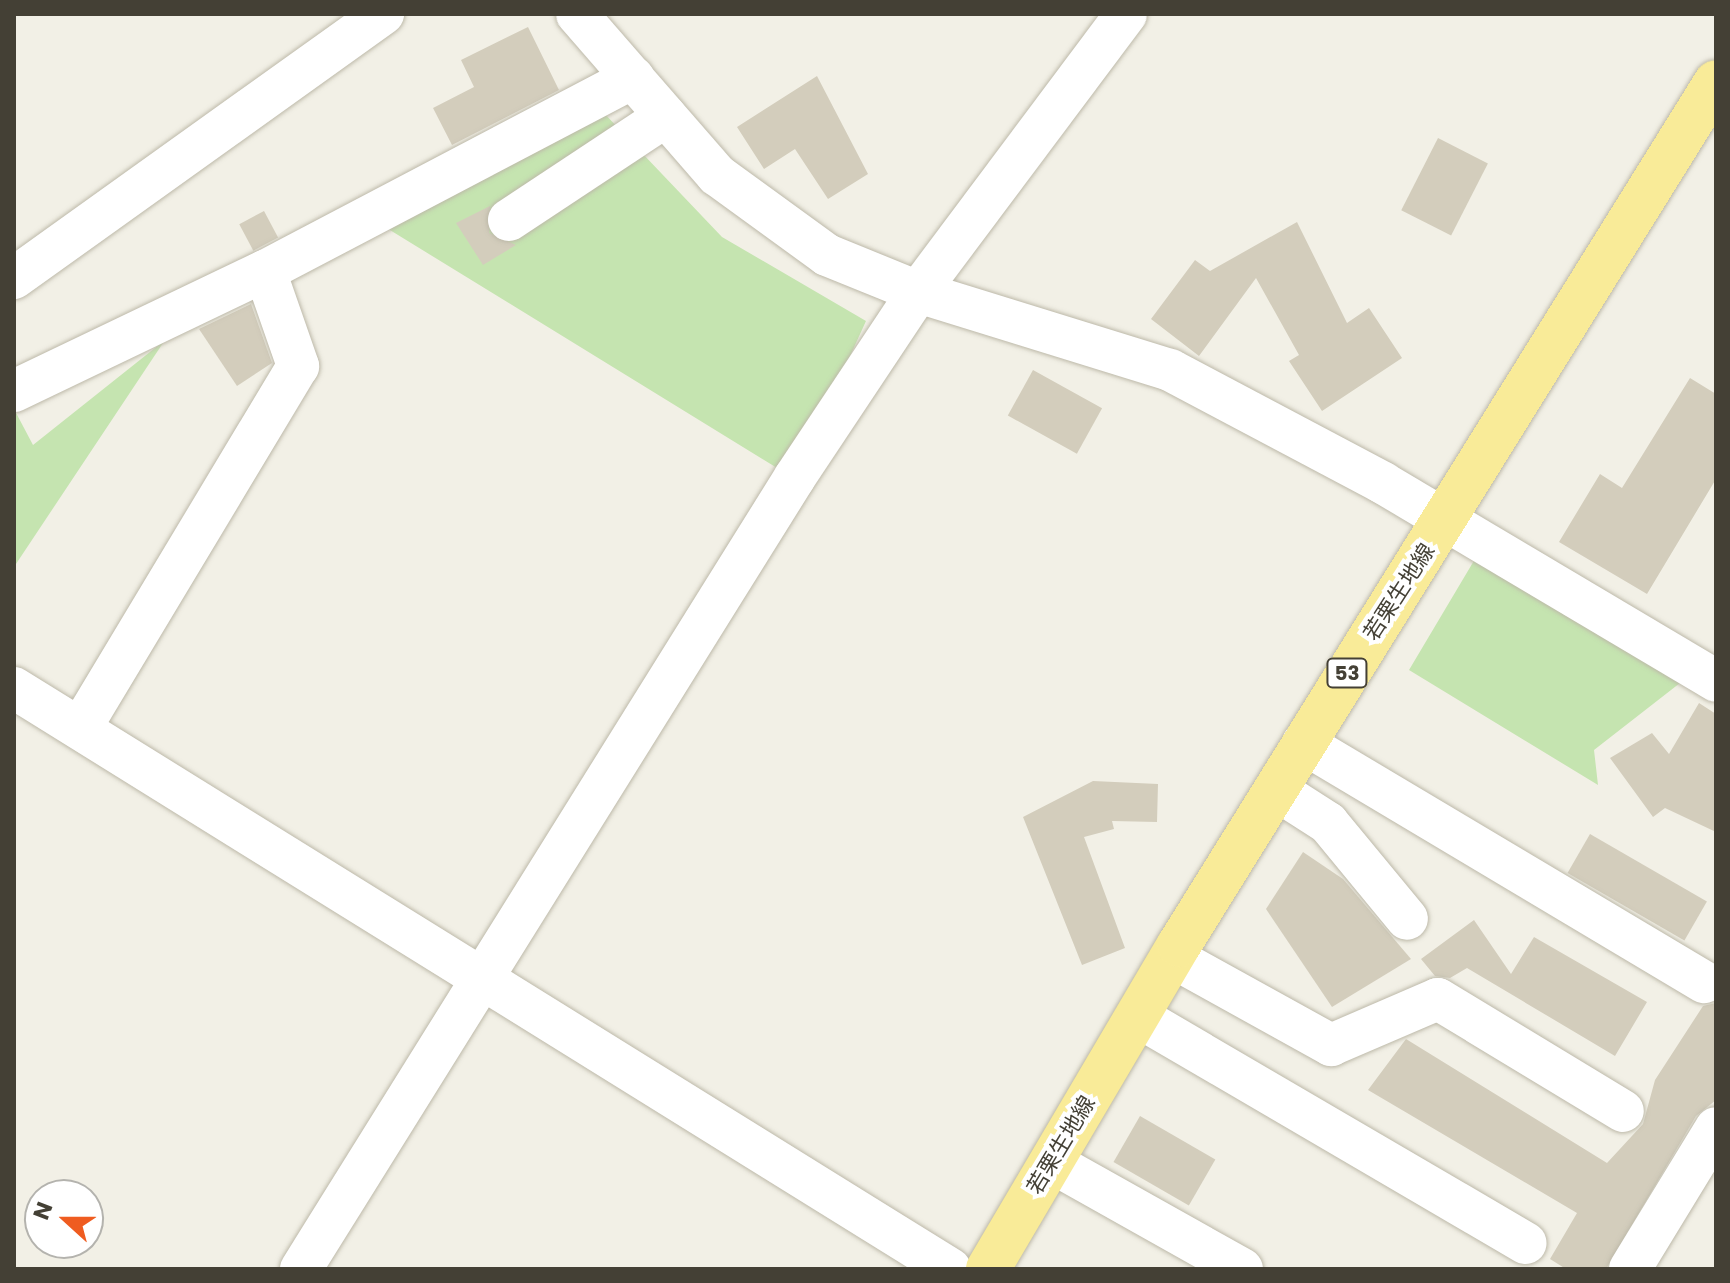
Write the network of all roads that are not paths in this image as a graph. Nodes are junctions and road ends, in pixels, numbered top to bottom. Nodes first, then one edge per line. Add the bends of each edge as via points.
1 (383, 14) edge
2 (577, 14) edge
3 (1126, 14) edge
4 (633, 78) junction
5 (1716, 82) edge
6 (666, 116) junction
7 (509, 220) dead end
8 (265, 271) junction
9 (14, 278) edge
10 (918, 292) junction
11 (14, 391) edge
12 (1445, 520) junction
13 (1716, 681) edge
14 (14, 688) edge
15 (80, 729) junction
16 (1303, 743) junction
17 (1275, 789) junction
18 (1407, 919) dead end
19 (1172, 957) junction
20 (481, 975) junction
21 (1704, 982) dead end
22 (1137, 1016) junction
23 (1623, 1111) dead end
24 (1716, 1128) edge
25 (1051, 1162) junction
26 (1526, 1243) dead end
27 (301, 1269) edge
28 (950, 1269) edge
29 (988, 1269) edge
30 (1242, 1269) edge
31 (1630, 1269) edge

1 - 9 street
2 - 4 street
3 - 10 street
4 - 6 street
4 - 8 street
5 - 12 main road, 若栗生地線 / 53
6 - 7 street
6 - 10 street via 717,175 827,255
8 - 11 street
8 - 15 street via 298,366
10 - 12 street via 1170,370
10 - 20 street
12 - 13 street
12 - 16 main road, 若栗生地線 / 53
14 - 15 street
15 - 20 street
16 - 17 main road, 若栗生地線 / 53
16 - 21 street
17 - 18 street via 1328,823
17 - 19 main road, 若栗生地線 / 53
19 - 22 main road, 若栗生地線 / 53
19 - 23 street via 1331,1045 1438,999
20 - 27 street
20 - 28 street
22 - 25 main road, 若栗生地線 / 53
22 - 26 street
24 - 31 street
25 - 29 main road, 若栗生地線 / 53
25 - 30 street

